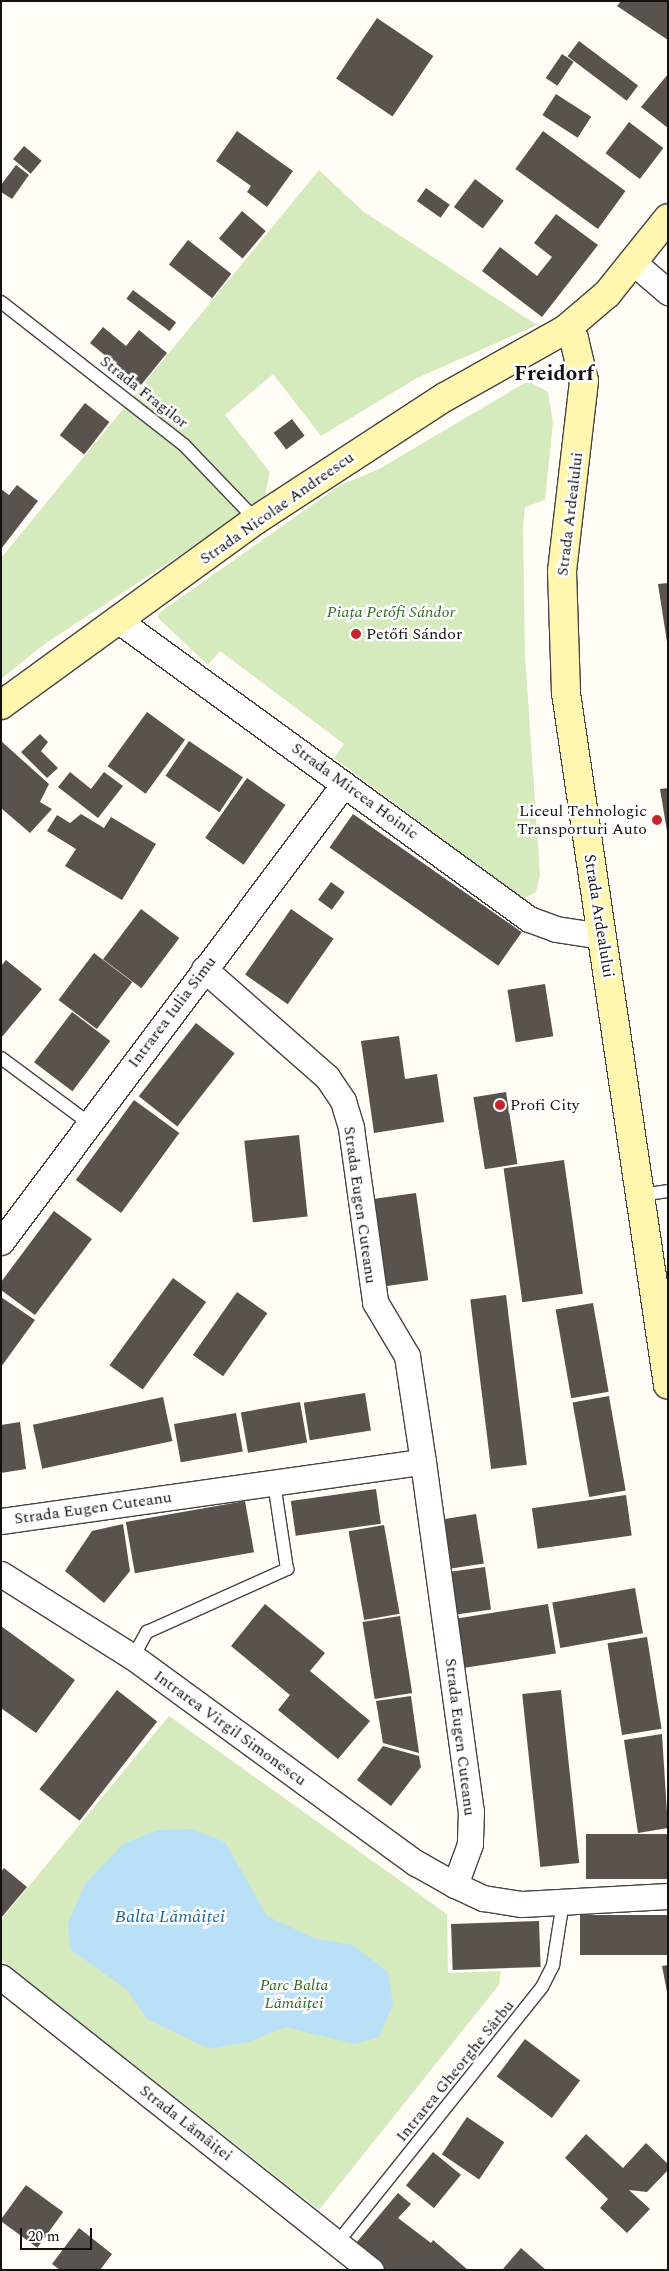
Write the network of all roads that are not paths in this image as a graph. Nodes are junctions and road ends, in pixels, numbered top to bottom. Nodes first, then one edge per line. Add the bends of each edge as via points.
1 (668, 218) edge
2 (634, 263) junction
3 (668, 292) edge
4 (1, 302) edge
5 (566, 330) junction
6 (256, 520) junction
7 (119, 621) junction
8 (1, 705) edge
9 (344, 784) junction
10 (602, 936) junction
11 (204, 969) junction
12 (1, 1058) edge
13 (89, 1123) junction
14 (668, 1191) edge
15 (640, 1195) junction
16 (1, 1242) edge
17 (668, 1385) edge
18 (423, 1462) junction
19 (274, 1483) junction
20 (1, 1521) edge
21 (1, 1574) edge
22 (133, 1657) junction
23 (455, 1885) junction
24 (668, 1896) edge
25 (563, 1902) junction
26 (1, 1977) edge
27 (337, 2243) junction
28 (371, 2270) edge

1 - 2 street, Strada Nicolae Andreescu
2 - 3 street
2 - 5 street, Strada Nicolae Andreescu
4 - 6 lane, Strada Fragilor via 184,445
5 - 6 street, Strada Nicolae Andreescu via 430,406
5 - 10 street, Strada Ardealului via 574,339 584,381 562,571 562,638 566,694
6 - 7 street, Strada Nicolae Andreescu
7 - 8 street, Strada Nicolae Andreescu
7 - 9 street, Strada Mircea Hoinic
9 - 10 street, Strada Mircea Hoinic via 529,918 556,929
9 - 11 street, Intrarea Iulia Simu
10 - 15 street, Strada Ardealului
11 - 13 street, Intrarea Iulia Simu
11 - 18 street, Strada Eugen Cuteanu via 327,1077 343,1101 358,1162 375,1302 407,1356
12 - 13 lane
13 - 16 street, Intrarea Iulia Simu
14 - 15 lane
15 - 17 street, Strada Ardealului
18 - 19 street, Strada Eugen Cuteanu
18 - 23 street, Strada Eugen Cuteanu via 471,1811 470,1844
19 - 20 street, Strada Eugen Cuteanu
19 - 22 lane via 287,1569 147,1632
21 - 22 street, Intrarea Virgil Simonescu
22 - 23 street, Intrarea Virgil Simonescu via 416,1863
23 - 25 street via 483,1898
24 - 25 street
25 - 27 lane, Intrarea Gheorghe Sârbu via 553,1965 542,1987
26 - 27 street, Strada Lămâiței
27 - 28 street, Strada Lămâiței

